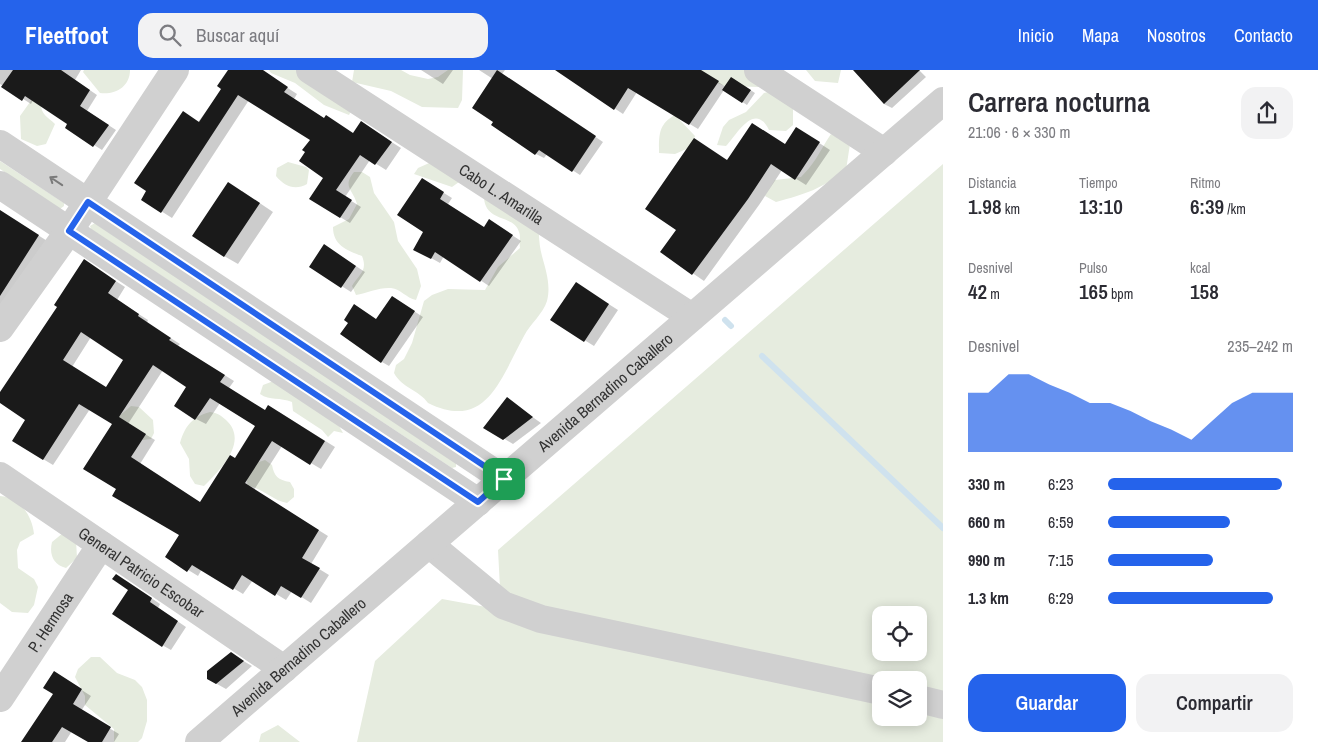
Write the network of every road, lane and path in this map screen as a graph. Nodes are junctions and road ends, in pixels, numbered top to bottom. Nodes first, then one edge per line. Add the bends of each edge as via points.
1 (175, 70) edge
2 (310, 70) edge
3 (758, 70) edge
4 (943, 101) edge
5 (0, 144) edge
6 (884, 152) junction
7 (0, 185) edge
8 (88, 202) junction
9 (69, 231) junction
10 (692, 317) junction
11 (0, 328) edge
12 (0, 476) edge
13 (504, 479) junction
14 (478, 502) junction
15 (429, 544) junction
16 (101, 545) junction
17 (284, 669) junction
18 (872, 689) edge
19 (0, 698) edge
20 (927, 701) edge
21 (943, 705) edge
22 (199, 742) edge

1 - 8 street
2 - 10 street, Cabo L. Amarilla
3 - 6 street
4 - 6 street, Avenida Bernadino Caballero
8 -> 5 street
6 - 10 street, Avenida Bernadino Caballero
7 - 9 street
8 - 9 street
8 - 13 street
9 - 11 street
9 - 14 street
10 - 13 street, Avenida Bernadino Caballero
12 - 16 street, General Patricio Escobar
13 - 14 street, Avenida Bernadino Caballero
14 - 15 street, Avenida Bernadino Caballero
15 - 17 street, Avenida Bernadino Caballero
15 - 18 street via 502,605 540,619
16 - 17 street, General Patricio Escobar
16 - 19 street, P. Hermosa
17 - 22 street, Avenida Bernadino Caballero
20 - 21 street

